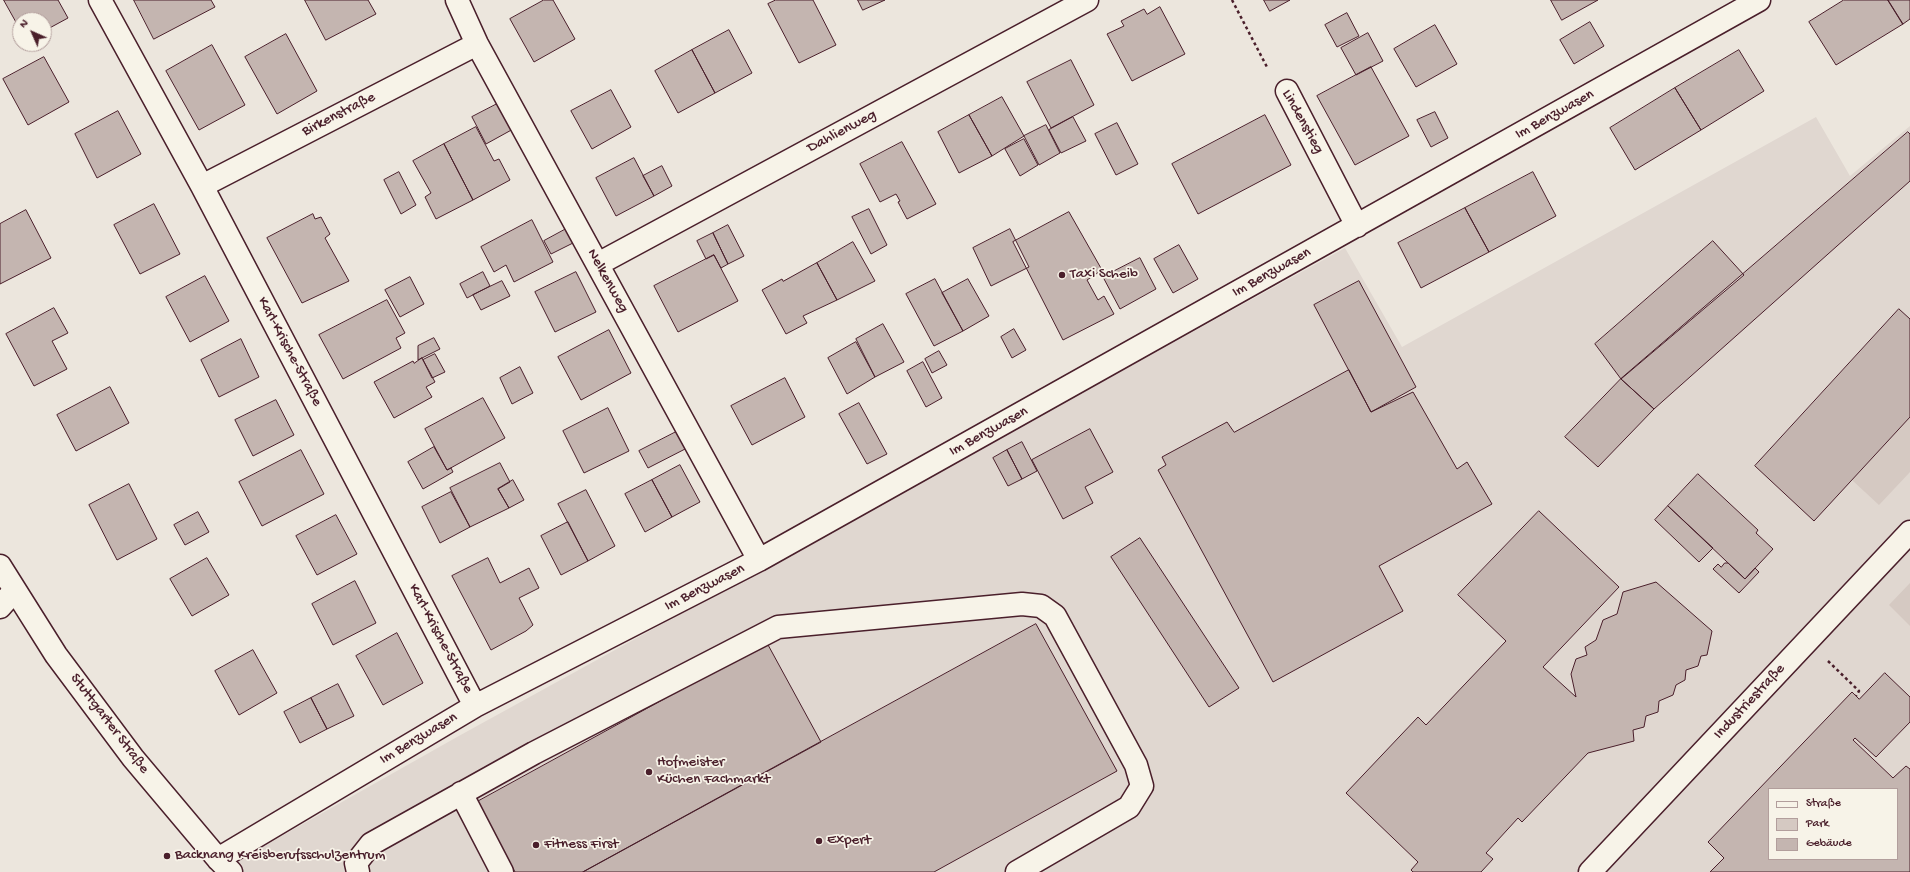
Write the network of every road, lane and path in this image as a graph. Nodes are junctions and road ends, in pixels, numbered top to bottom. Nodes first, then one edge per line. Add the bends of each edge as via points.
1 (100, 0) edge
2 (457, 0) edge
3 (1086, 0) edge
4 (1232, 0) edge
5 (1759, 0) edge
6 (477, 44) junction
7 (1287, 91) joint
8 (202, 186) junction
9 (1357, 226) junction
10 (598, 264) junction
11 (1910, 532) edge
12 (760, 560) junction
13 (0, 566) edge
14 (15, 590) junction
15 (0, 607) edge
16 (1807, 641) junction
17 (1856, 696) dead end
18 (475, 706) junction
19 (461, 794) junction
20 (224, 866) edge
21 (358, 872) edge
22 (502, 872) edge
23 (1017, 872) edge
24 (1590, 872) edge

1 - 8 street, Karl-Krische-Straße
2 - 6 street, Nelkenweg
3 - 10 street, Dahlienweg
4 - 7 path, Lindenstieg via 1269,70
5 - 9 street, Im Benzwasen
6 - 8 street, Birkenstraße
6 - 10 street, Nelkenweg
7 - 9 street, Lindenstieg
8 - 18 street, Karl-Krische-Straße
9 - 12 street, Im Benzwasen
10 - 12 street, Nelkenweg
11 - 16 street, Industriestraße
12 - 18 street, Im Benzwasen
13 - 14 street, Stuttgarter Straße
14 - 15 street
14 - 20 street, Stuttgarter Straße via 56,655 133,758
16 - 17 path via 1860,691
16 - 24 street, Industriestraße
18 - 20 street, Im Benzwasen
19 - 21 street via 371,844 356,863
19 - 22 street
19 - 23 street via 534,753 778,627 1022,604 1041,606 1055,616 1136,765 1142,786 1129,807

